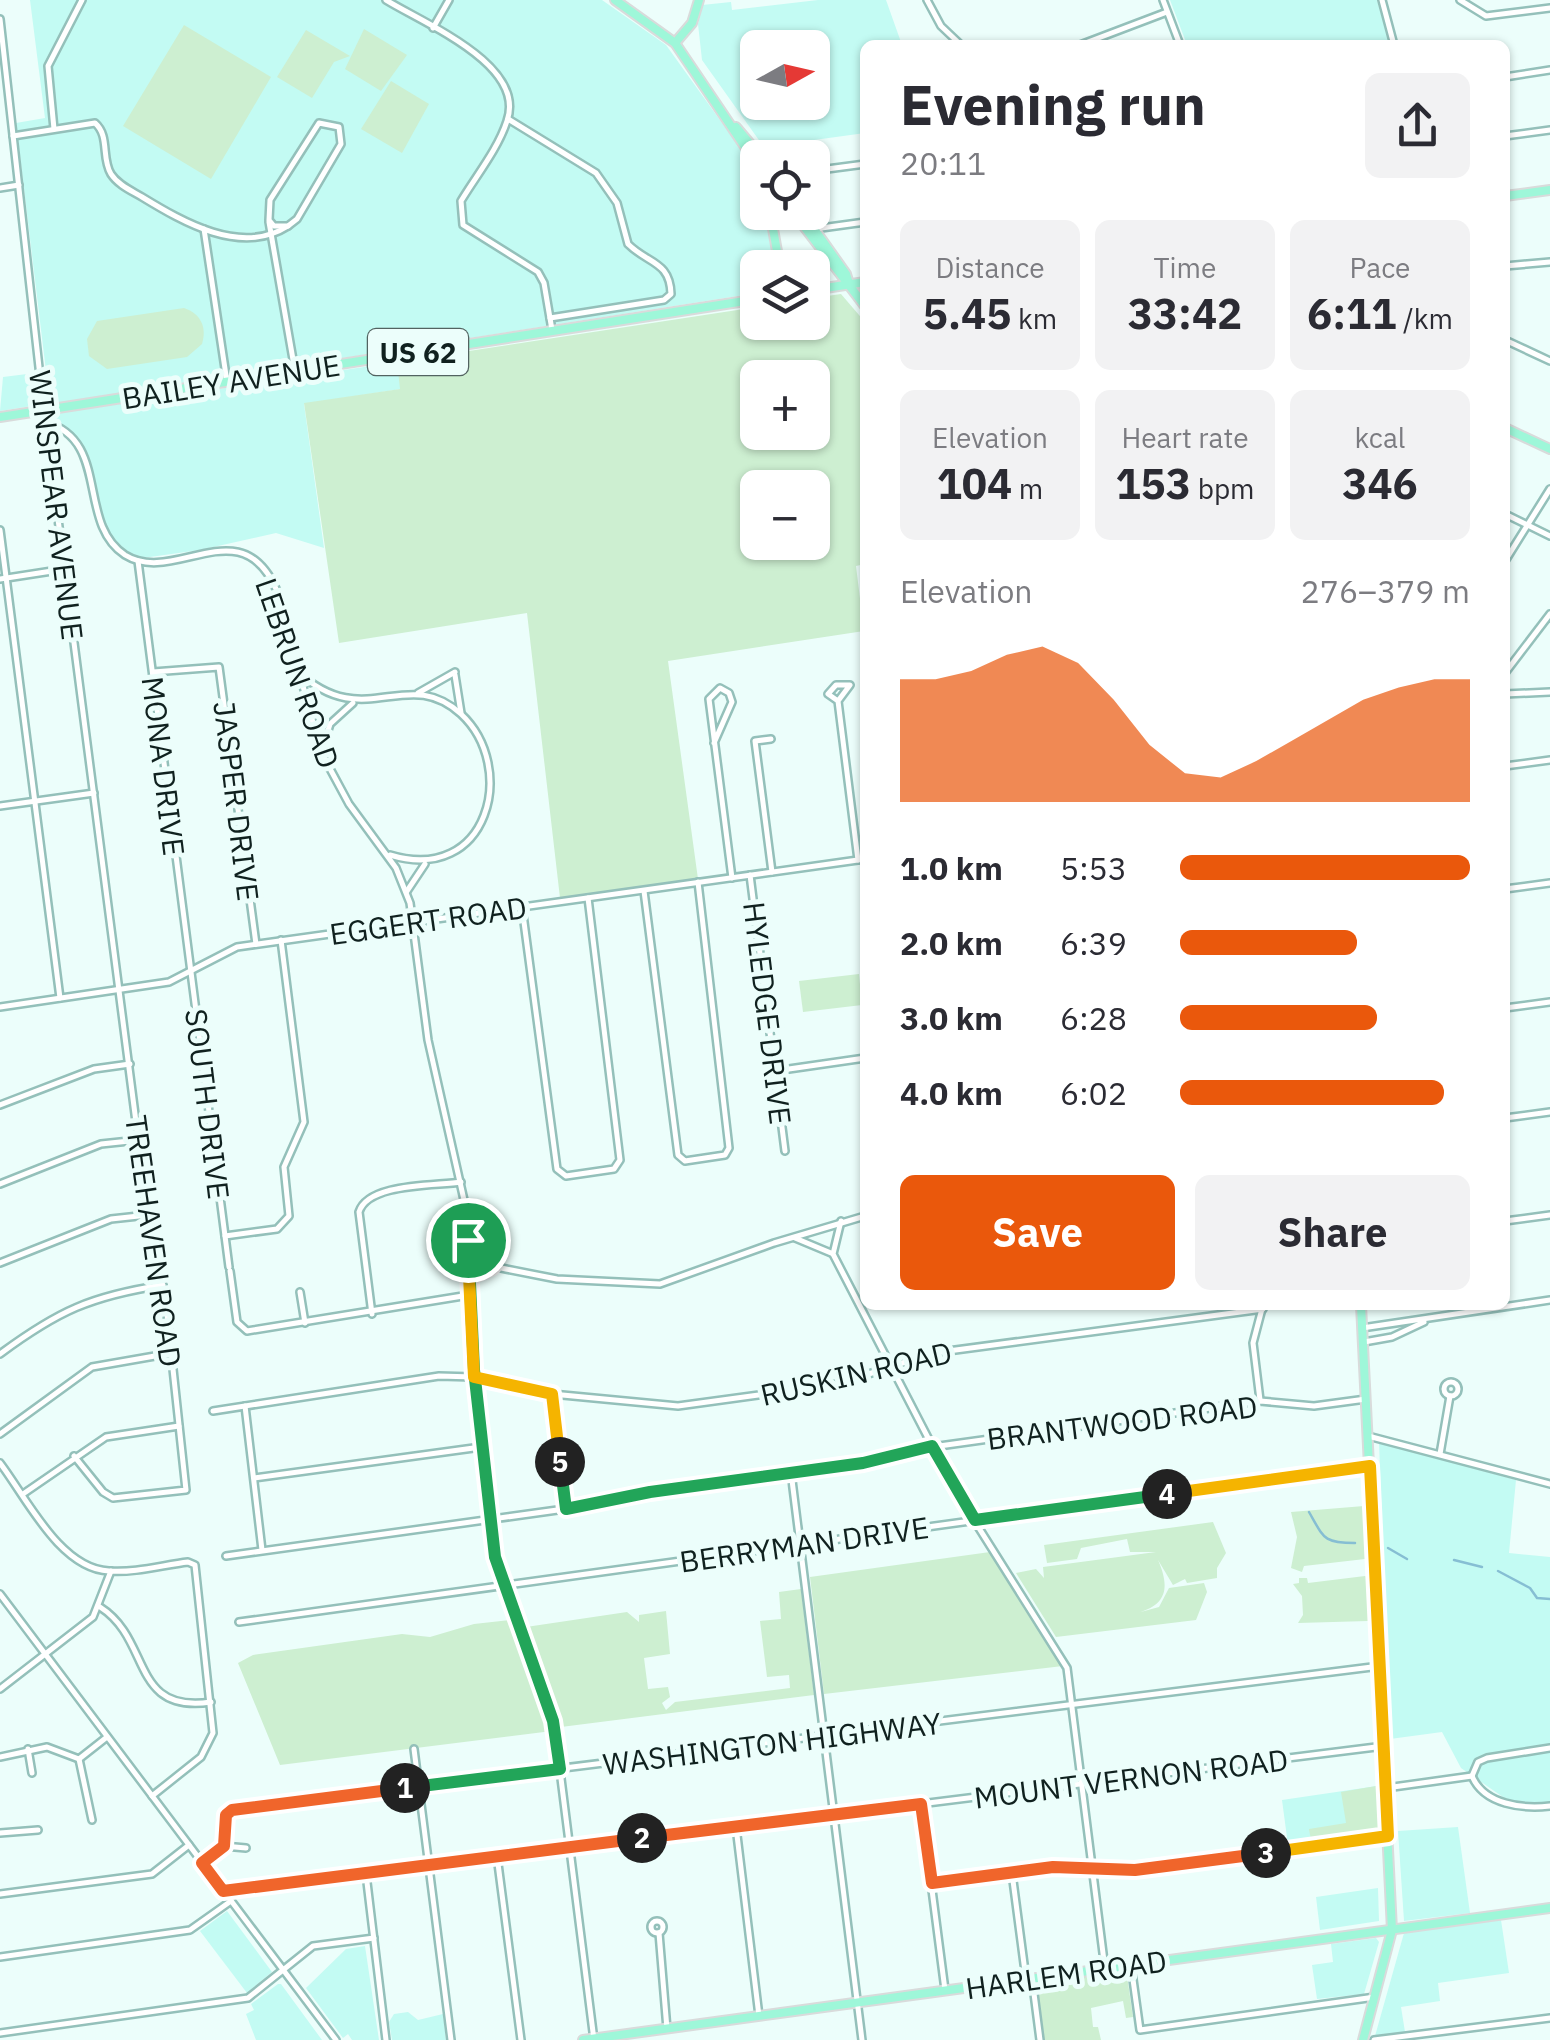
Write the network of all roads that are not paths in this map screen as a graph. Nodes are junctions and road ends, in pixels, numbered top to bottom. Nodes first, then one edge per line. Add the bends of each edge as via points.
1 (72, 0) edge
2 (386, 0) edge
3 (449, 0) edge
4 (615, 0) edge
5 (698, 0) edge
6 (927, 0) edge
7 (1163, 0) edge
8 (1382, 0) edge
9 (1460, 0) edge
10 (80, 2) edge
11 (1550, 8) edge
12 (1167, 12) junction
13 (0, 19) edge
14 (433, 28) junction
15 (956, 40) edge
16 (1093, 40) edge
17 (1178, 40) edge
18 (1393, 40) edge
19 (675, 43) junction
20 (1550, 70) edge
21 (1510, 75) edge
22 (508, 119) junction
23 (734, 126) junction
24 (54, 129) junction
25 (1550, 130) edge
26 (1510, 135) edge
27 (13, 136) junction
28 (742, 140) edge
29 (746, 140) edge
30 (860, 165) edge
31 (830, 168) edge
32 (19, 185) junction
33 (0, 188) edge
34 (1550, 190) edge
35 (1510, 195) edge
36 (268, 220) junction
37 (860, 223) edge
38 (288, 226) junction
39 (830, 227) edge
40 (204, 229) junction
41 (810, 230) edge
42 (273, 234) junction
43 (1550, 262) edge
44 (1510, 266) edge
45 (860, 283) edge
46 (849, 284) junction
47 (830, 287) edge
48 (860, 299) edge
49 (740, 302) edge
50 (550, 318) junction
51 (552, 331) junction
52 (1510, 342) edge
53 (1550, 361) edge
54 (295, 372) junction
55 (227, 382) junction
56 (44, 410) junction
57 (0, 416) edge
58 (45, 422) junction
59 (1510, 430) edge
60 (1550, 449) edge
61 (1550, 489) edge
62 (1510, 516) edge
63 (1527, 525) junction
64 (0, 530) edge
65 (1550, 536) edge
66 (1510, 552) edge
67 (138, 560) junction
68 (65, 569) junction
69 (3, 578) edge
70 (1550, 614) edge
71 (1510, 667) edge
72 (297, 670) junction
73 (152, 672) junction
74 (1550, 692) edge
75 (413, 694) junction
76 (1510, 694) edge
77 (838, 700) dead end
78 (356, 702) junction
79 (462, 716) junction
80 (770, 739) dead end
81 (714, 743) junction
82 (321, 752) junction
83 (1550, 760) edge
84 (1510, 765) edge
85 (94, 793) junction
86 (35, 802) junction
87 (0, 806) edge
88 (860, 853) edge
89 (387, 854) junction
90 (860, 860) edge
91 (428, 862) junction
92 (772, 872) junction
93 (750, 876) junction
94 (732, 878) junction
95 (698, 882) junction
96 (1550, 883) edge
97 (1510, 888) edge
98 (644, 890) junction
99 (407, 892) junction
100 (588, 898) junction
101 (522, 907) junction
102 (414, 922) junction
103 (281, 940) junction
104 (256, 944) junction
105 (191, 972) junction
106 (120, 990) junction
107 (0, 996) edge
108 (60, 998) junction
109 (1550, 1002) edge
110 (1, 1007) edge
111 (1510, 1007) edge
112 (860, 1059) edge
113 (130, 1064) junction
114 (775, 1071) junction
115 (0, 1105) edge
116 (1550, 1112) edge
117 (1510, 1117) edge
118 (139, 1140) junction
119 (785, 1152) dead end
120 (461, 1182) junction
121 (0, 1184) edge
122 (1550, 1214) edge
123 (148, 1215) junction
124 (860, 1217) edge
125 (1510, 1220) edge
126 (841, 1222) junction
127 (225, 1236) junction
128 (792, 1237) junction
129 (468, 1240) junction
130 (832, 1254) junction
131 (0, 1263) edge
132 (492, 1266) junction
133 (469, 1276) junction
134 (163, 1285) junction
135 (300, 1292) dead end
136 (470, 1295) junction
137 (1550, 1300) edge
138 (1510, 1306) edge
139 (860, 1309) edge
140 (861, 1310) edge
141 (1241, 1310) edge
142 (1261, 1310) edge
143 (1361, 1310) edge
144 (1483, 1310) edge
145 (372, 1314) junction
146 (1436, 1317) junction
147 (305, 1323) junction
148 (1362, 1328) junction
149 (1363, 1342) junction
150 (0, 1354) edge
151 (172, 1354) junction
152 (890, 1367) junction
153 (474, 1377) junction
154 (552, 1394) junction
155 (1450, 1396) dead end
156 (1366, 1399) junction
157 (1260, 1401) junction
158 (245, 1406) junction
159 (213, 1411) dead end
160 (180, 1426) junction
161 (0, 1434) edge
162 (1368, 1436) junction
163 (932, 1446) junction
164 (481, 1447) junction
165 (1440, 1454) junction
166 (74, 1456) junction
167 (0, 1462) edge
168 (1370, 1466) junction
169 (791, 1472) junction
170 (254, 1478) junction
171 (1550, 1484) edge
172 (23, 1494) junction
173 (566, 1509) junction
174 (489, 1520) junction
175 (975, 1520) junction
176 (800, 1544) junction
177 (262, 1550) junction
178 (226, 1556) dead end
179 (111, 1571) junction
180 (505, 1585) junction
181 (0, 1594) edge
182 (100, 1607) junction
183 (239, 1622) dead end
184 (46, 1655) junction
185 (1380, 1666) junction
186 (0, 1689) edge
187 (210, 1702) junction
188 (1072, 1706) junction
189 (107, 1737) junction
190 (823, 1737) junction
191 (1384, 1746) junction
192 (1550, 1748) edge
193 (28, 1749) junction
194 (414, 1749) dead end
195 (0, 1757) edge
196 (79, 1758) junction
197 (560, 1769) junction
198 (32, 1773) dead end
199 (1472, 1776) junction
200 (1082, 1784) junction
201 (420, 1786) junction
202 (1386, 1788) junction
203 (152, 1796) junction
204 (921, 1804) junction
205 (1550, 1806) edge
206 (833, 1815) junction
207 (92, 1820) dead end
208 (736, 1827) junction
209 (38, 1830) dead end
210 (0, 1833) edge
211 (1388, 1836) junction
212 (189, 1845) junction
213 (224, 1846) junction
214 (570, 1847) junction
215 (246, 1848) dead end
216 (498, 1856) junction
217 (202, 1863) junction
218 (429, 1864) junction
219 (1094, 1869) junction
220 (1012, 1872) junction
221 (366, 1873) junction
222 (932, 1883) junction
223 (223, 1891) junction
224 (0, 1894) edge
225 (231, 1902) junction
226 (1550, 1908) edge
227 (1392, 1930) junction
228 (658, 1933) dead end
229 (374, 1938) junction
230 (0, 1956) edge
231 (1131, 1965) junction
232 (1105, 1968) junction
233 (283, 1971) junction
234 (1029, 1979) junction
235 (945, 1990) junction
236 (1374, 1997) junction
237 (858, 2002) junction
238 (759, 2016) junction
239 (1550, 2018) edge
240 (667, 2028) junction
241 (0, 2033) edge
242 (594, 2039) edge
243 (332, 2040) edge
244 (386, 2040) edge
245 (452, 2040) edge
246 (521, 2040) edge
247 (583, 2040) edge
248 (862, 2040) edge
249 (1040, 2040) edge
250 (1363, 2040) edge
251 (1374, 2040) edge

1 - 10 street
2 - 14 street
3 - 14 street
4 - 19 main road
5 - 19 main road via 692,23
6 - 15 street
7 - 12 street
8 - 18 street
9 - 11 street via 1486,16
10 - 24 street via 48,66
12 - 16 street
12 - 17 street
13 - 27 street, WINSPEAR AVENUE
14 - 22 street via 500,73 509,92
19 - 23 main road
20 - 21 street
22 - 50 street via 461,202 463,225 538,272
22 - 50 street via 596,174 617,204 628,244 660,263 670,280 672,294 664,300
23 - 28 main road
23 - 29 main road
24 - 27 street
24 - 40 street via 98,125 115,180
25 - 26 street
27 - 32 street, WINSPEAR AVENUE
30 - 31 street
32 - 33 street
32 - 56 street, WINSPEAR AVENUE
34 - 35 main road
36 - 38 street
36 - 38 street via 268,203 314,126 332,123 341,130 341,144
36 - 42 street
37 - 39 street
38 - 42 street
40 - 42 street via 240,239
40 - 55 street
41 - 46 main road
42 - 54 street
43 - 44 street
45 - 46 main road
46 - 47 main road
46 - 48 main road
49 - 51 main road, BAILEY AVENUE / US 62
50 - 51 street
51 - 54 main road, BAILEY AVENUE / US 62
52 - 53 street
54 - 55 main road, BAILEY AVENUE / US 62
55 - 56 main road, BAILEY AVENUE / US 62
56 - 57 main road, BAILEY AVENUE / US 62
56 - 58 street, WINSPEAR AVENUE
58 - 67 street via 80,448 104,533
58 - 68 street, WINSPEAR AVENUE
59 - 60 main road
61 - 63 street
62 - 63 street
63 - 65 street
63 - 66 street
64 - 69 street
67 - 72 street, LEBRUN ROAD via 228,550 256,561 276,591
67 - 73 street, MONA DRIVE
68 - 69 street
68 - 85 street, WINSPEAR AVENUE
69 - 86 street
70 - 71 street
72 - 78 street via 324,693
72 - 82 street, LEBRUN ROAD
73 - 104 street, JASPER DRIVE via 219,667
73 - 105 street, MONA DRIVE
74 - 76 street
75 - 78 street
75 - 79 street
75 - 79 street via 455,672
77 - 88 street
78 - 82 street via 330,724
79 - 91 street via 483,749 488,798 468,844
80 - 92 street via 755,741
81 - 81 street via 732,702 720,688 709,696
81 - 94 street
82 - 89 street, LEBRUN ROAD
83 - 84 street
85 - 86 street
85 - 106 street, WINSPEAR AVENUE
86 - 87 street
86 - 108 street
89 - 91 street
89 - 99 street, LEBRUN ROAD
90 - 92 street, EGGERT ROAD
91 - 99 street
92 - 93 street, EGGERT ROAD
93 - 94 street, EGGERT ROAD
93 - 114 street, HYLEDGE DRIVE
94 - 95 street, EGGERT ROAD
95 - 98 street, EGGERT ROAD
95 - 98 street via 728,1148 725,1155 685,1161 678,1154
96 - 97 street
98 - 100 street, EGGERT ROAD
99 - 102 street, LEBRUN ROAD
100 - 101 street, EGGERT ROAD
100 - 101 street via 620,1160 614,1169 566,1176 558,1169
101 - 102 street, EGGERT ROAD
102 - 103 street, EGGERT ROAD
102 - 120 street, LEBRUN ROAD via 430,1052
103 - 104 street, EGGERT ROAD
103 - 127 street via 304,1122 284,1167 289,1216 277,1229
104 - 105 street, EGGERT ROAD via 224,952
105 - 106 street, EGGERT ROAD
105 - 127 street, SOUTH DRIVE
106 - 108 street, EGGERT ROAD
106 - 113 street, TREEHAVEN ROAD
107 - 110 street
108 - 110 street, EGGERT ROAD
109 - 111 street
112 - 114 street
113 - 115 street via 88,1070
113 - 118 street, TREEHAVEN ROAD
114 - 119 street, HYLEDGE DRIVE
116 - 117 street
118 - 121 street via 101,1144
118 - 123 street, TREEHAVEN ROAD
120 - 129 street, LEBRUN ROAD
120 - 145 street via 376,1194 362,1204
122 - 125 street
123 - 131 street via 110,1220
123 - 134 street, TREEHAVEN ROAD
124 - 126 street
126 - 128 street
126 - 130 street
127 - 147 street, SOUTH DRIVE via 243,1330
128 - 130 street
128 - 132 street via 651,1286
129 - 132 street
129 - 133 street, LEBRUN ROAD
130 - 139 street
132 - 133 street
133 - 136 street, LEBRUN ROAD
134 - 150 street via 70,1307
134 - 151 street, TREEHAVEN ROAD
135 - 147 street
136 - 145 street
136 - 153 street, LEBRUN ROAD
137 - 138 street
140 - 152 street
141 - 152 street, RUSKIN ROAD via 933,1353
142 - 157 street via 1253,1343
143 - 148 main road
144 - 146 street
145 - 147 street
146 - 148 street
146 - 149 street
148 - 149 main road
149 - 156 main road
151 - 160 street, TREEHAVEN ROAD
151 - 161 street via 92,1367
152 - 154 street, RUSKIN ROAD via 806,1390 678,1406
152 - 163 street
153 - 154 street, RUSKIN ROAD
153 - 158 street, RUSKIN ROAD via 418,1378
153 - 164 street, LEBRUN ROAD
154 - 173 street
155 - 165 street
156 - 157 street, BRANTWOOD ROAD via 1298,1406
156 - 162 main road
157 - 163 street, BRANTWOOD ROAD
158 - 159 street, RUSKIN ROAD
158 - 170 street
160 - 166 street via 112,1434
160 - 166 street, TREEHAVEN ROAD via 185,1492 114,1498
162 - 165 street
162 - 168 main road
163 - 169 street, BRANTWOOD ROAD
163 - 175 street
164 - 170 street
164 - 174 street, LEBRUN ROAD
165 - 171 street
166 - 172 street
167 - 172 street
168 - 175 street, BERRYMAN DRIVE
168 - 185 main road
169 - 173 street, BRANTWOOD ROAD
169 - 176 street
170 - 177 street
172 - 179 street via 66,1549
173 - 174 street, BRANTWOOD ROAD
174 - 177 street, BRANTWOOD ROAD
174 - 180 street, LEBRUN ROAD
175 - 176 street, BERRYMAN DRIVE
175 - 188 street via 1067,1668
176 - 180 street, BERRYMAN DRIVE
176 - 190 street
177 - 178 street, BRANTWOOD ROAD
179 - 182 street
179 - 187 street via 193,1563
180 - 183 street, BERRYMAN DRIVE
180 - 197 street, LEBRUN ROAD via 553,1721
181 - 184 street
182 - 184 street
182 - 187 street via 121,1627 163,1698
184 - 186 street
184 - 189 street
185 - 188 street, WASHINGTON HIGHWAY
185 - 191 main road
187 - 203 street via 214,1727 208,1748
188 - 190 street, WASHINGTON HIGHWAY
188 - 200 street
189 - 196 street
189 - 203 street
190 - 197 street, WASHINGTON HIGHWAY
190 - 206 street
191 - 200 street, MOUNT VERNON ROAD
191 - 202 main road
192 - 199 street via 1487,1758
193 - 195 street
193 - 196 street via 53,1748
193 - 198 street
194 - 201 street
196 - 207 street
197 - 201 street, WASHINGTON HIGHWAY
197 - 214 street, LEBRUN ROAD
199 - 202 street
199 - 205 street via 1512,1806
200 - 204 street, MOUNT VERNON ROAD
200 - 219 street
201 - 213 street, WASHINGTON HIGHWAY via 234,1809 226,1815
201 - 218 street
202 - 211 main road
203 - 212 street
204 - 206 street, MOUNT VERNON ROAD
204 - 222 street
206 - 208 street, MOUNT VERNON ROAD
206 - 237 street
208 - 214 street, MOUNT VERNON ROAD
208 - 238 street
209 - 210 street
211 - 219 street via 1154,1868
211 - 227 main road
212 - 217 street
212 - 224 street via 152,1874
213 - 215 street
213 - 217 street, WASHINGTON HIGHWAY
214 - 216 street, MOUNT VERNON ROAD
214 - 242 street, LEBRUN ROAD
216 - 218 street, MOUNT VERNON ROAD
216 - 246 street
217 - 223 street
218 - 221 street, MOUNT VERNON ROAD
218 - 245 street
219 - 220 street
219 - 232 street
220 - 222 street
220 - 234 street
221 - 223 street, MOUNT VERNON ROAD
221 - 229 street
222 - 235 street
223 - 225 street
225 - 230 street via 190,1930
225 - 233 street
226 - 227 main road, HARLEM ROAD
227 - 231 main road, HARLEM ROAD
227 - 236 main road
228 - 240 street
229 - 233 street via 314,1945
229 - 244 street
231 - 232 main road, HARLEM ROAD
231 - 236 street via 1140,2030
232 - 234 main road, HARLEM ROAD
233 - 241 street via 248,1998
233 - 243 street
234 - 235 main road, HARLEM ROAD
234 - 249 street
235 - 237 main road, HARLEM ROAD
236 - 250 main road
237 - 238 main road, HARLEM ROAD
237 - 248 street
238 - 240 main road, HARLEM ROAD
239 - 251 street
240 - 242 main road, HARLEM ROAD
242 - 247 main road, HARLEM ROAD

